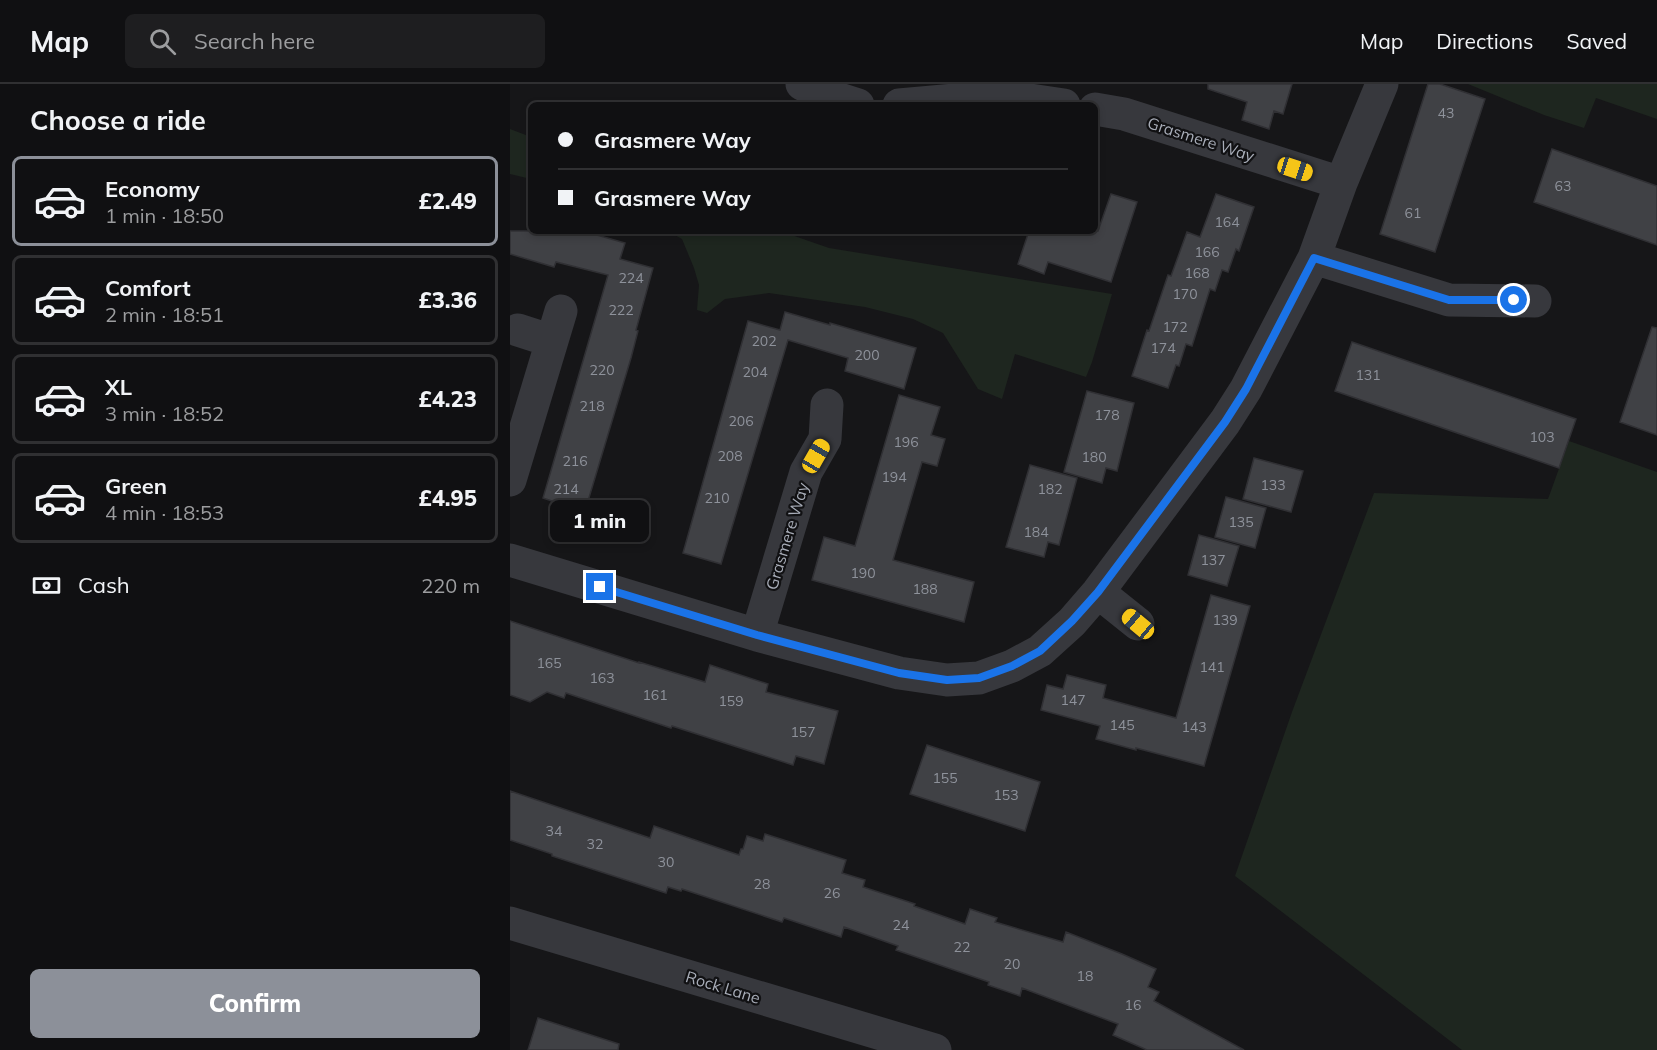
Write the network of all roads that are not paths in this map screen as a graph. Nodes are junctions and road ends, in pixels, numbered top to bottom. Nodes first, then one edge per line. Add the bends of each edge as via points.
1 (802, 84) edge
2 (1382, 84) edge
3 (849, 102) edge
4 (931, 102) edge
5 (1043, 102) edge
6 (1098, 110) edge
7 (1341, 183) junction
8 (1314, 258) junction
9 (1535, 300) dead end
10 (518, 330) dead end
11 (826, 405) dead end
12 (510, 480) edge
13 (510, 560) edge
14 (1098, 592) junction
15 (1138, 624) dead end
16 (757, 635) junction
17 (510, 923) edge
18 (935, 1050) edge

1 - 3 street
2 - 7 street
4 - 5 street via 976,98
6 - 7 street, Grasmere Way via 1124,114
7 - 8 street
8 - 9 street via 1449,300
8 - 14 street via 1225,422
10 - 12 street via 557,326
11 - 16 street, Grasmere Way via 825,439 806,472
13 - 16 street
14 - 15 street
14 - 16 street via 1040,651 979,678 947,680 899,673
17 - 18 street, Rock Lane

